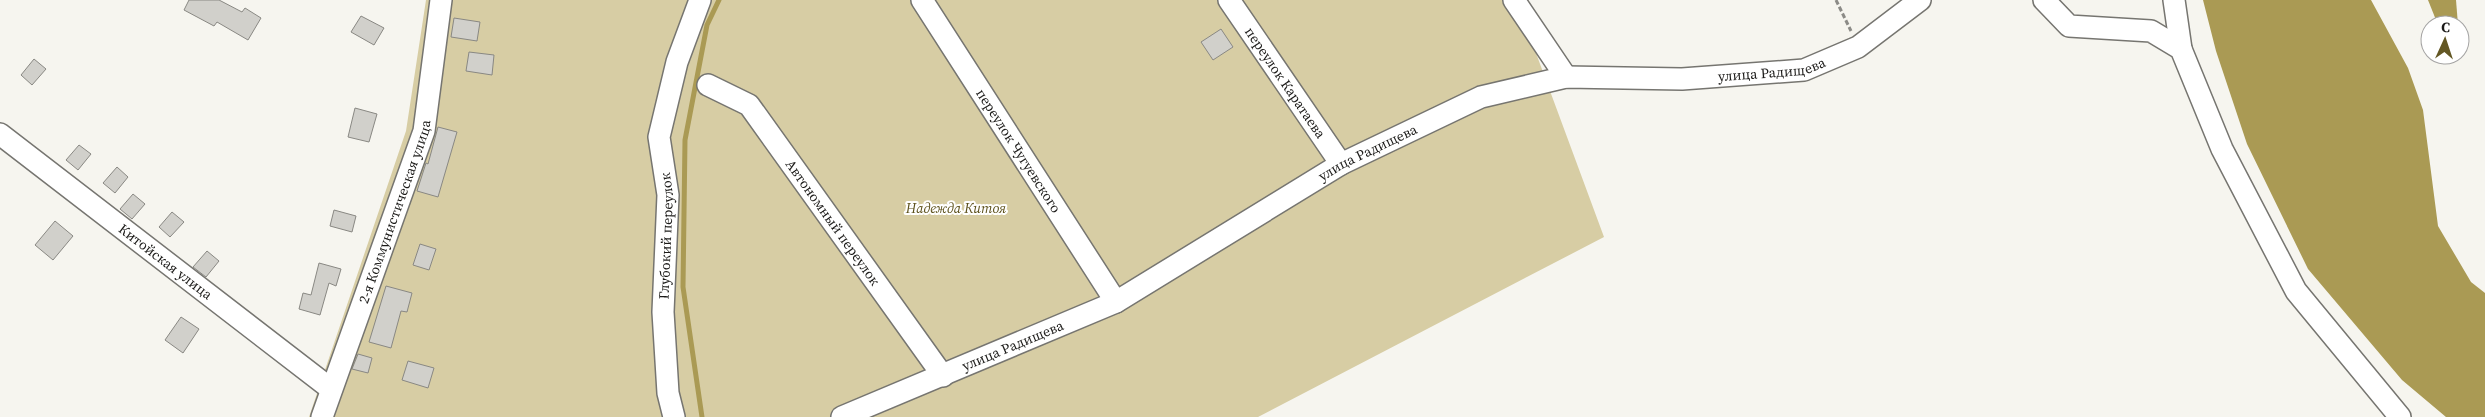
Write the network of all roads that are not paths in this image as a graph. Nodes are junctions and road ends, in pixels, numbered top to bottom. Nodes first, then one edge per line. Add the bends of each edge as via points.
1 (441, 0) edge
2 (700, 0) edge
3 (922, 0) edge
4 (1229, 0) edge
5 (1514, 0) edge
6 (1920, 0) edge
7 (2044, 0) edge
8 (2174, 0) edge
9 (2181, 49) junction
10 (1566, 77) junction
11 (708, 85) dead end
12 (0, 134) edge
13 (1341, 164) junction
14 (1116, 302) junction
15 (943, 376) junction
16 (331, 389) junction
17 (322, 417) edge
18 (674, 417) edge
19 (842, 417) edge
20 (2400, 417) edge

1 - 16 street, 2-я Коммунистическая улица via 424,130
2 - 18 street, Глубокий переулок via 677,62 659,137 668,196 663,312 668,393
3 - 14 street, переулок Чугуевского
4 - 13 street, переулок Каратаева
5 - 10 street
6 - 10 street, улица Радищева via 1858,47 1804,70 1682,79
7 - 9 street via 2069,26 2151,31
8 - 9 street
9 - 20 street via 2222,149 2296,291
10 - 13 street, улица Радищева via 1481,97
11 - 15 street, Автономный переулок via 750,105
12 - 16 street, Китойская улица
13 - 14 street, улица Радищева
14 - 15 street, улица Радищева
15 - 19 street, улица Радищева
16 - 17 street, 2-я Коммунистическая улица

